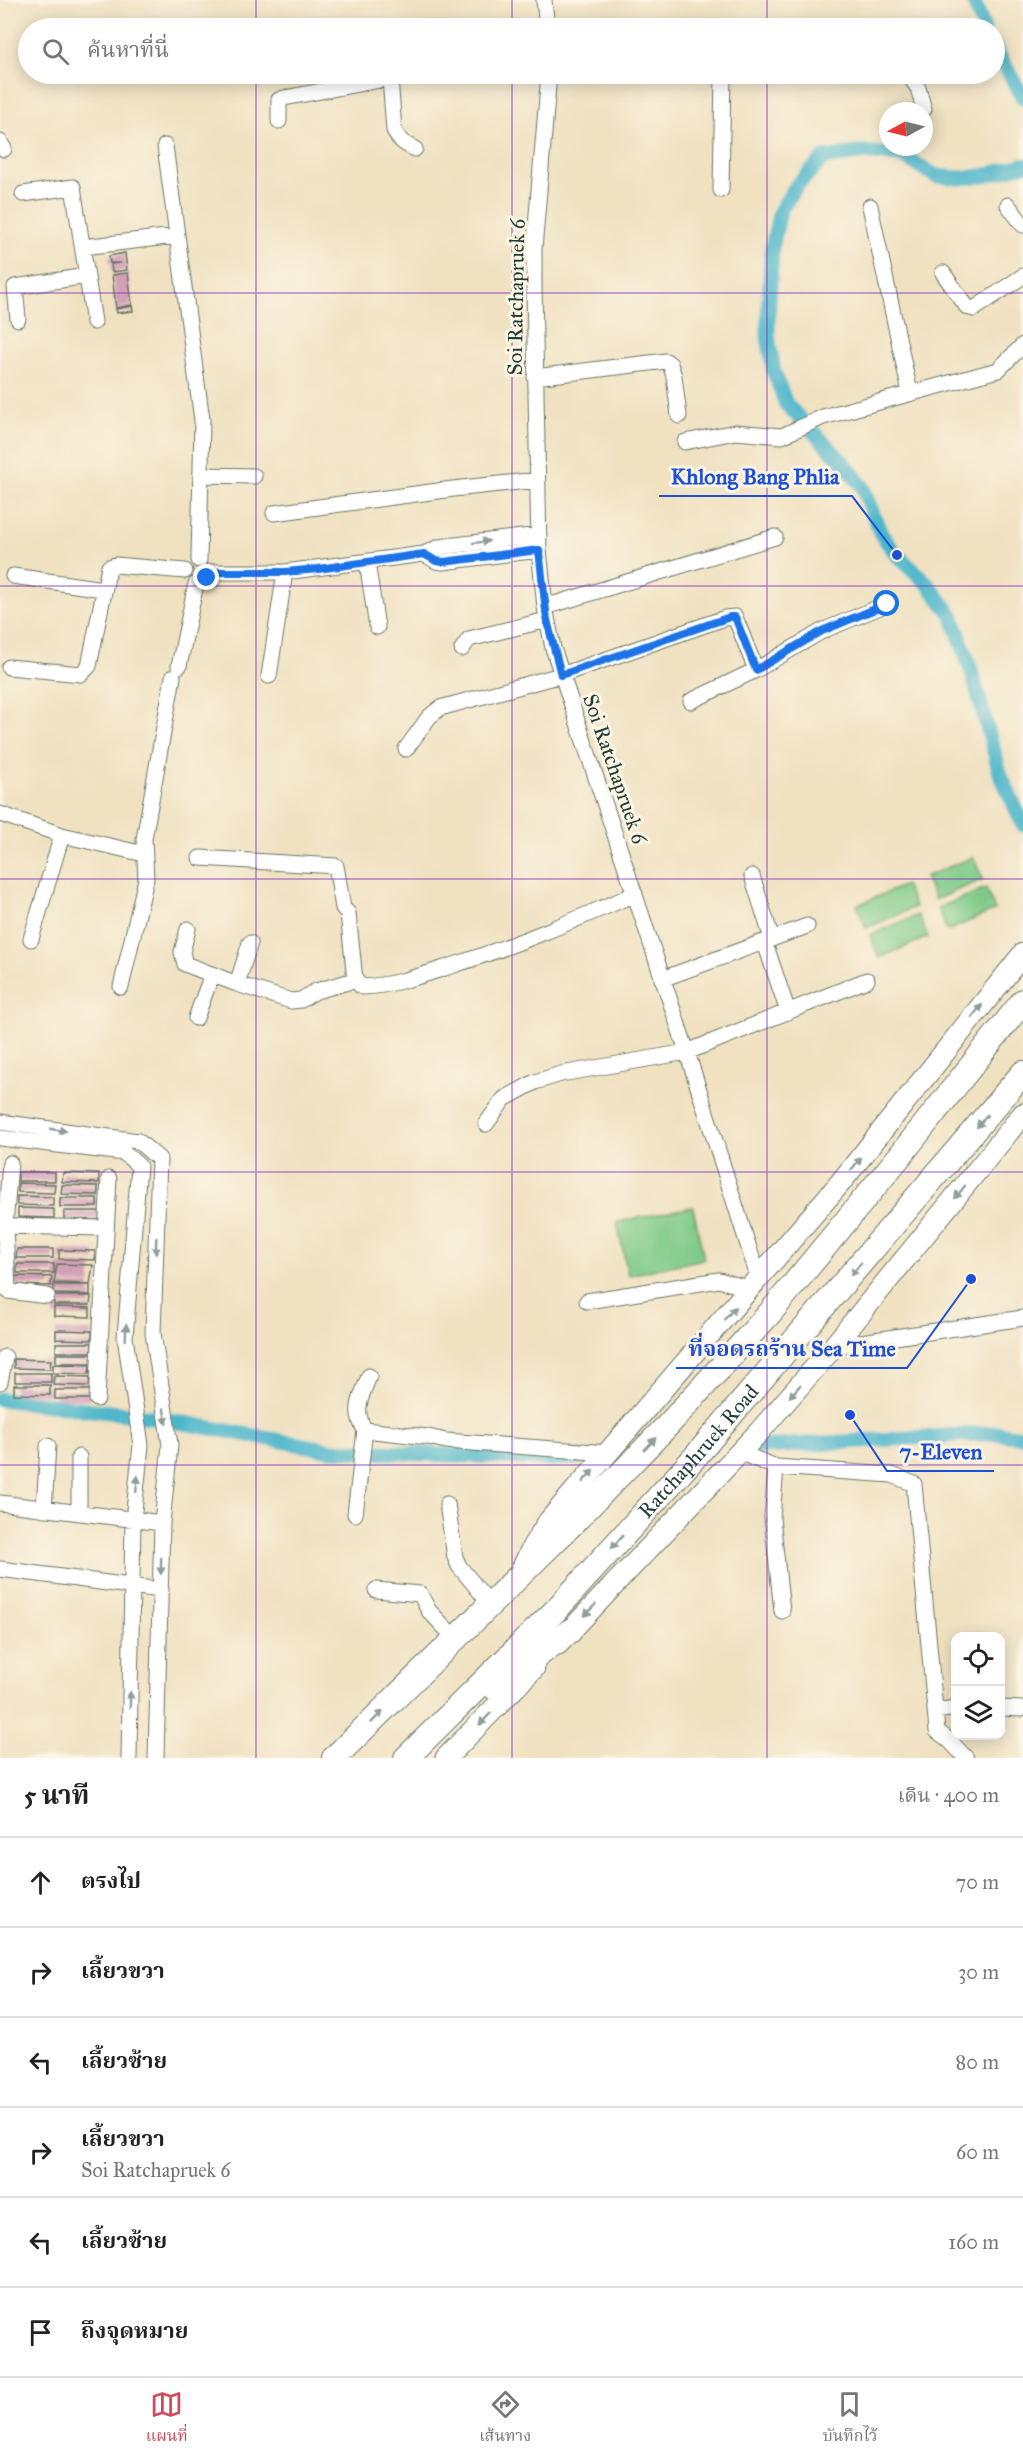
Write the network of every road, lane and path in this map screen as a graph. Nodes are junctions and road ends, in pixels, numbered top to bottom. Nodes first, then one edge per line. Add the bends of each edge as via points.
1 (544, 0) edge
2 (546, 18) edge
3 (358, 84) edge
4 (390, 84) edge
5 (548, 84) edge
6 (723, 84) edge
7 (915, 84) edge
8 (922, 102) edge
9 (279, 121) dead end
10 (165, 146) dead end
11 (415, 149) dead end
12 (722, 189) dead end
13 (23, 194) dead end
14 (1008, 205) dead end
15 (870, 206) dead end
16 (1023, 225) edge
17 (176, 236) junction
18 (82, 247) junction
19 (943, 273) dead end
20 (87, 276) junction
21 (1023, 276) edge
22 (18, 319) dead end
23 (94, 322) dead end
24 (1023, 345) edge
25 (535, 377) junction
26 (910, 393) junction
27 (679, 416) dead end
28 (685, 442) dead end
29 (202, 475) junction
30 (254, 476) dead end
31 (537, 480) junction
32 (274, 513) dead end
33 (775, 537) dead end
34 (539, 542) junction
35 (367, 562) junction
36 (204, 566) junction
37 (185, 571) junction
38 (285, 572) junction
39 (13, 576) dead end
40 (196, 584) junction
41 (103, 589) junction
42 (887, 604) dead end
43 (546, 613) junction
44 (376, 627) dead end
45 (462, 649) dead end
46 (9, 667) dead end
47 (756, 670) junction
48 (561, 675) junction
49 (269, 676) dead end
50 (691, 701) dead end
51 (406, 749) dead end
52 (0, 814) edge
53 (62, 835) junction
54 (144, 854) junction
55 (200, 858) dead end
56 (752, 876) dead end
57 (635, 894) junction
58 (807, 926) dead end
59 (189, 929) dead end
60 (31, 939) dead end
61 (250, 943) dead end
62 (770, 945) junction
63 (1018, 960) edge
64 (212, 974) junction
65 (662, 979) junction
66 (355, 980) junction
67 (867, 980) dead end
68 (237, 984) junction
69 (121, 987) dead end
70 (1019, 1005) edge
71 (788, 1012) junction
72 (196, 1018) dead end
73 (687, 1052) junction
74 (1022, 1074) edge
75 (1023, 1114) edge
76 (0, 1122) edge
77 (486, 1124) dead end
78 (0, 1138) edge
79 (10, 1163) dead end
80 (109, 1179) dead end
81 (2, 1226) edge
82 (106, 1228) junction
83 (755, 1285) junction
84 (46, 1296) dead end
85 (587, 1300) dead end
86 (1023, 1318) edge
87 (834, 1346) junction
88 (5, 1357) dead end
89 (369, 1376) dead end
90 (0, 1382) edge
91 (97, 1400) dead end
92 (365, 1430) junction
93 (48, 1446) dead end
94 (608, 1453) junction
95 (741, 1453) junction
96 (79, 1457) dead end
97 (776, 1467) junction
98 (0, 1503) edge
99 (447, 1504) dead end
100 (44, 1509) junction
101 (79, 1513) junction
102 (355, 1514) dead end
103 (134, 1520) junction
104 (162, 1523) junction
105 (0, 1569) edge
106 (519, 1575) junction
107 (133, 1586) junction
108 (161, 1590) junction
109 (376, 1590) dead end
110 (490, 1604) junction
111 (782, 1611) dead end
112 (570, 1631) junction
113 (455, 1638) junction
114 (1005, 1708) edge
115 (951, 1709) edge
116 (1022, 1709) edge
117 (935, 1711) junction
118 (412, 1752) edge
119 (450, 1756) edge
120 (129, 1758) edge
121 (156, 1758) edge
122 (334, 1758) edge
123 (966, 1758) edge

1 - 2 street
3 - 9 street via 279,100
4 - 11 street via 394,130 405,145
5 - 25 street, Soi Ratchapruek 6 via 534,249
6 - 12 street
7 - 8 street
10 - 17 street
13 - 18 street via 73,187
14 - 16 street
15 - 26 street
17 - 18 street
17 - 29 street via 202,420
18 - 20 street
19 - 21 street via 967,307 974,309
20 - 22 street via 15,287
20 - 23 street
24 - 26 street via 999,370
25 - 27 street via 666,361 674,376
25 - 31 street, Soi Ratchapruek 6
26 - 28 street via 813,421 777,436 748,431
29 - 30 street
29 - 36 street
31 - 32 street
31 - 34 street, Soi Ratchapruek 6
33 - 43 street
34 - 35 street via 439,547 424,554
34 - 43 street, Soi Ratchapruek 6
35 - 38 street
35 - 44 street
36 - 37 street via 189,563
36 - 38 street
36 - 40 street via 205,581
37 - 40 street via 188,580
37 - 41 street via 115,565 109,567
38 - 49 street
39 - 41 street
40 - 54 street
41 - 46 street via 87,671 76,675
42 - 47 street via 822,631
43 - 45 street via 470,639
43 - 48 street, Soi Ratchapruek 6
47 - 48 street via 735,617 730,617
47 - 50 street
48 - 51 street via 440,708
48 - 57 street, Soi Ratchapruek 6
52 - 53 street
53 - 54 street
53 - 60 street
54 - 69 street via 146,879
55 - 66 street via 336,866 343,908 348,913
56 - 62 street
57 - 65 street, Soi Ratchapruek 6
57 - 66 street via 546,933 418,976 366,987
58 - 62 street
59 - 64 street via 182,952 185,964
61 - 68 street
62 - 65 street
62 - 71 street
83 -> 63 main road, Ratchaphruek Road
64 - 68 street
64 - 72 street
65 - 73 street, Soi Ratchapruek 6
66 - 68 street via 326,987 301,1000
67 - 71 street
106 -> 70 main road, Ratchaphruek Road via 637,1458 770,1313
71 - 73 street
73 - 77 street via 535,1082 504,1099
73 - 83 street, Soi Ratchapruek 6
74 -> 118 main road, Ratchaphruek Road via 695,1457 555,1611
75 -> 87 main road, Ratchaphruek Road
76 -> 104 street via 138,1141 159,1159 153,1333 170,1445
103 -> 78 street via 141,1445 125,1337 139,1166 124,1153
79 - 81 street
80 - 82 street
81 - 82 street
81 - 84 street via 8,1291
82 - 91 street
83 - 85 street via 719,1280
94 -> 83 main road, Ratchaphruek Road
86 - 87 street
87 -> 95 main road, Ratchaphruek Road
88 - 90 street
89 - 92 street via 357,1411
92 - 94 street via 446,1441
92 - 102 street
93 - 100 street
106 -> 94 main road, Ratchaphruek Road via 549,1521
95 - 97 street
95 -> 112 main road, Ratchaphruek Road
96 - 101 street
97 - 111 street via 772,1518
97 - 117 street via 892,1475 914,1484
98 - 100 street
99 - 110 street via 454,1557
100 - 101 street
101 - 103 street
103 - 104 street
103 - 107 street
104 -> 108 street
105 - 107 street
106 - 110 main road, Ratchaphruek Road
107 - 108 street
120 -> 107 street
108 - 121 street
109 - 113 street via 420,1594 429,1611
110 - 113 main road, Ratchaphruek Road
112 - 118 main road
112 -> 119 main road, Ratchaphruek Road
122 -> 113 main road, Ratchaphruek Road
114 - 116 street
115 - 117 street
117 - 123 street via 937,1731

